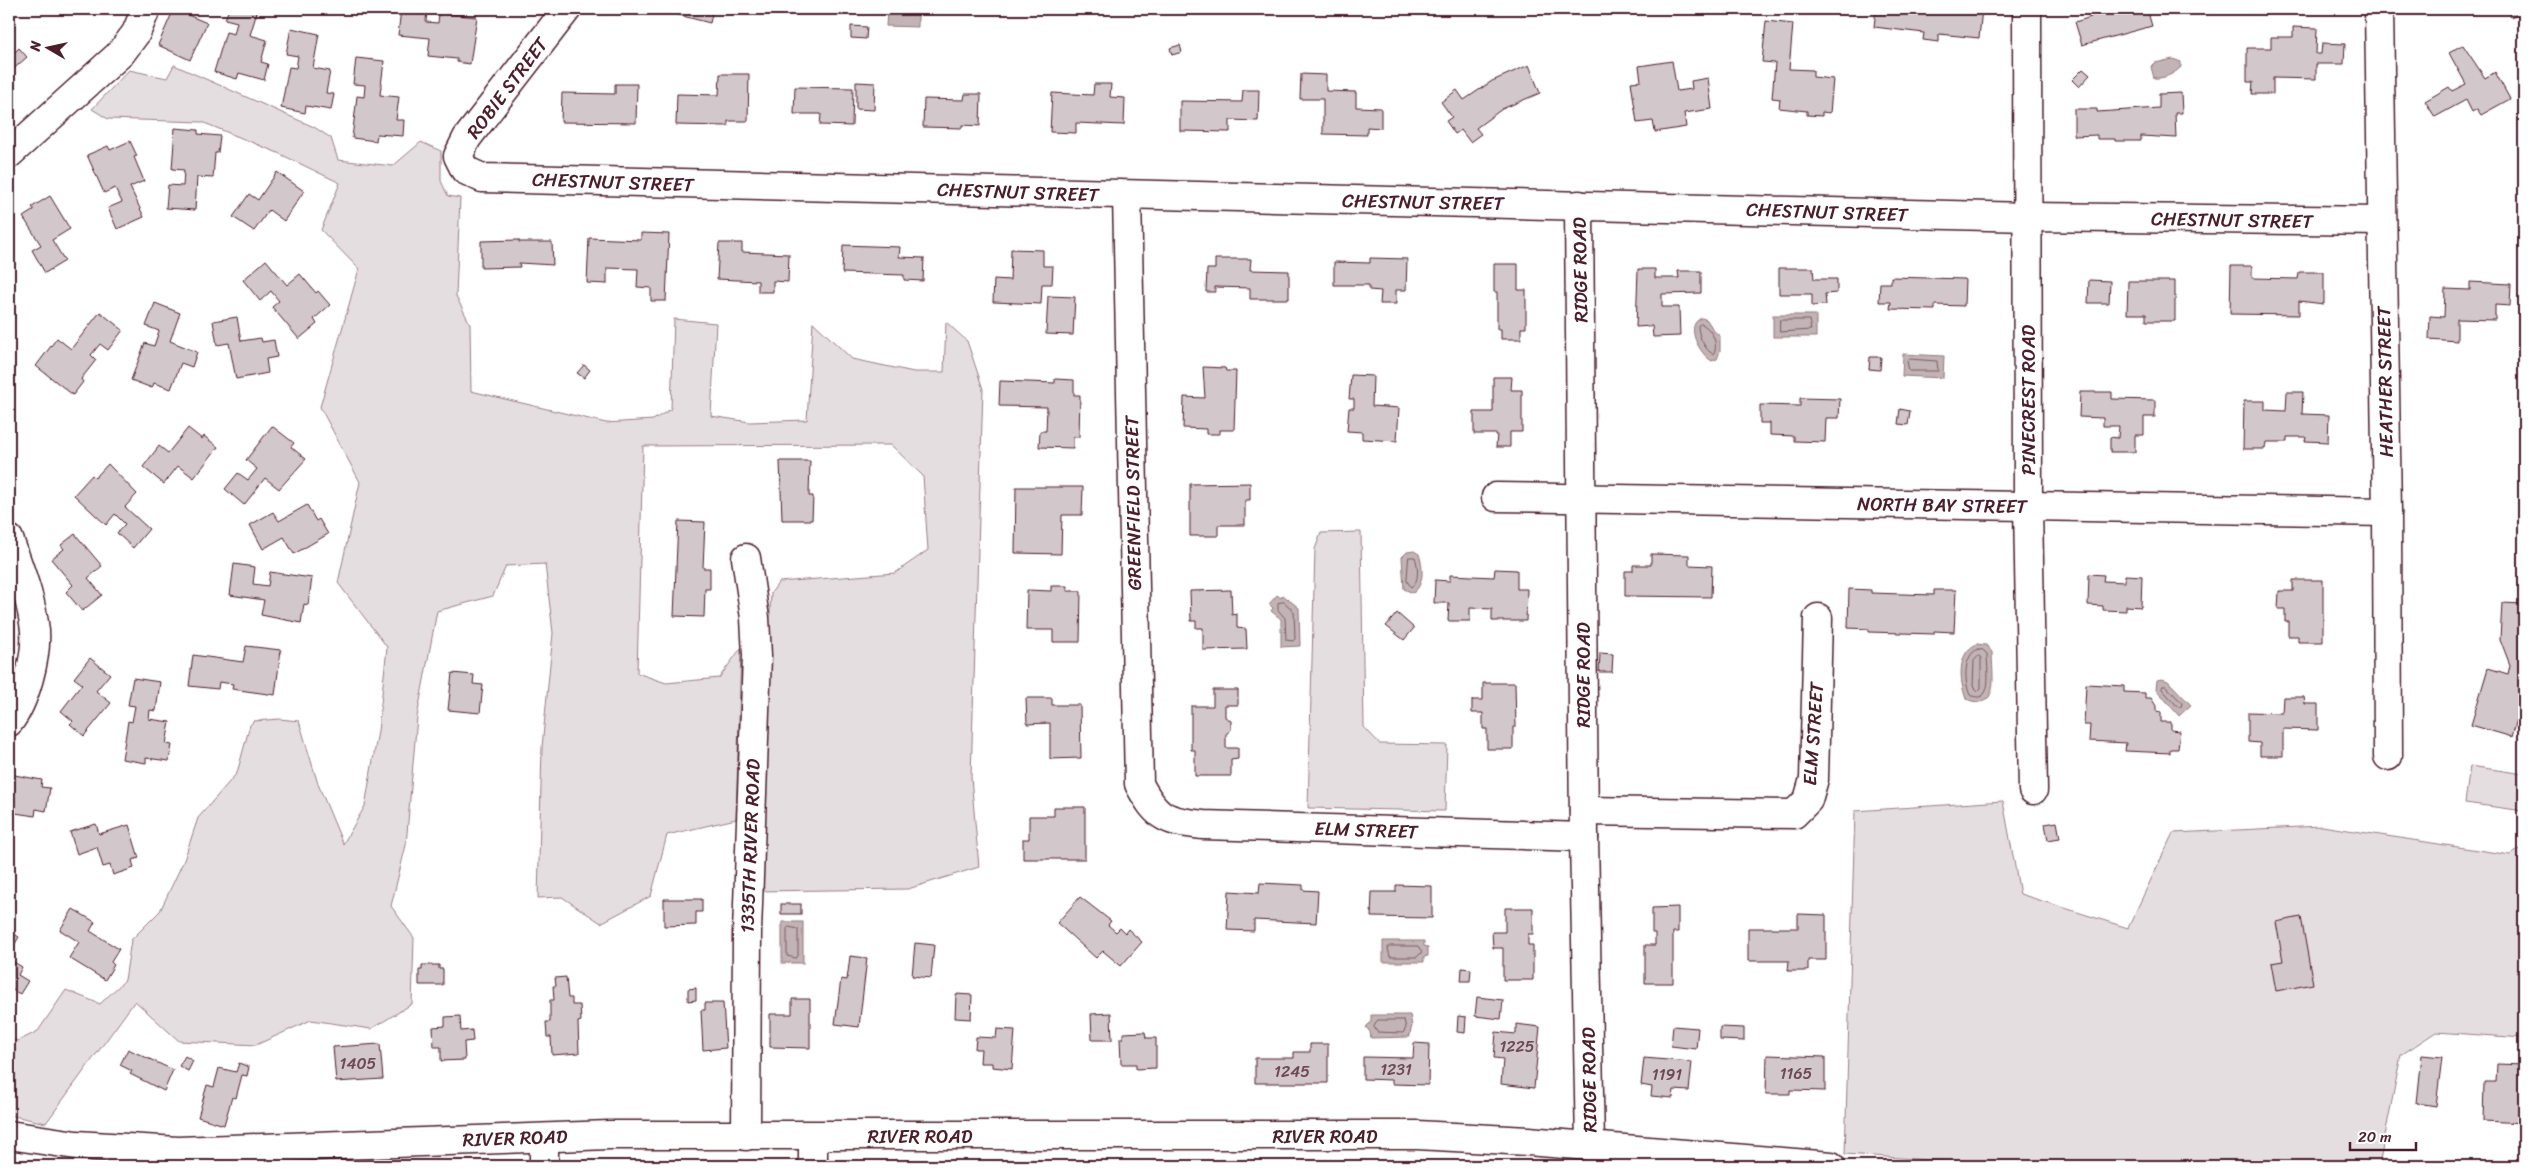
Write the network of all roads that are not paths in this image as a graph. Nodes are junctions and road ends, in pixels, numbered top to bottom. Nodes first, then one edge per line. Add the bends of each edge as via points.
1 (146, 9) edge
2 (567, 9) edge
3 (2027, 9) edge
4 (2379, 9) edge
5 (9, 154) edge
6 (465, 170) joint
7 (1127, 195) junction
8 (1579, 205) junction
9 (2028, 217) junction
10 (2382, 221) junction
11 (1496, 498) dead end
12 (1582, 500) junction
13 (2028, 506) junction
14 (2387, 512) junction
15 (9, 539) edge
16 (746, 558) dead end
17 (1818, 618) dead end
18 (14, 713) edge
19 (2388, 756) dead end
20 (2033, 790) dead end
21 (1151, 808) joint
22 (1584, 824) junction
23 (9, 1135) edge
24 (746, 1136) junction
25 (813, 1136) junction
26 (544, 1138) junction
27 (1590, 1146) junction
28 (265, 1157) edge
29 (544, 1166) edge
30 (813, 1166) edge
31 (1831, 1166) edge

1 - 5 street via 136,32 121,53
2 - 6 street, ROBIE STREET via 467,138 458,156
3 - 9 street, PINECREST ROAD
4 - 10 street, HEATHER STREET
6 - 7 street, CHESTNUT STREET via 482,178
7 - 8 street, CHESTNUT STREET
7 - 21 street, GREENFIELD STREET via 1139,784
8 - 9 street, CHESTNUT STREET
8 - 12 street, RIDGE ROAD
9 - 10 street, CHESTNUT STREET
9 - 13 street, PINECREST ROAD
10 - 14 street, HEATHER STREET
11 - 12 street, NORTH BAY STREET
12 - 13 street, NORTH BAY STREET
12 - 22 street, RIDGE ROAD
13 - 14 street, NORTH BAY STREET
13 - 20 street, PINECREST ROAD
14 - 19 street, HEATHER STREET
15 - 18 street via 23,579 35,632 32,662
16 - 24 street, 1335TH RIVER ROAD via 757,656 747,932
17 - 22 street, ELM STREET via 1814,779 1808,800 1794,814
21 - 22 street, ELM STREET via 1176,822 1203,825
22 - 27 street, RIDGE ROAD
23 - 28 street, RIVER ROAD via 125,1149
24 - 25 street, RIVER ROAD
24 - 26 street, RIVER ROAD
25 - 27 street, RIVER ROAD via 1417,1135
25 - 30 street
26 - 28 street, RIVER ROAD
26 - 29 street
27 - 31 street, RIVER ROAD

